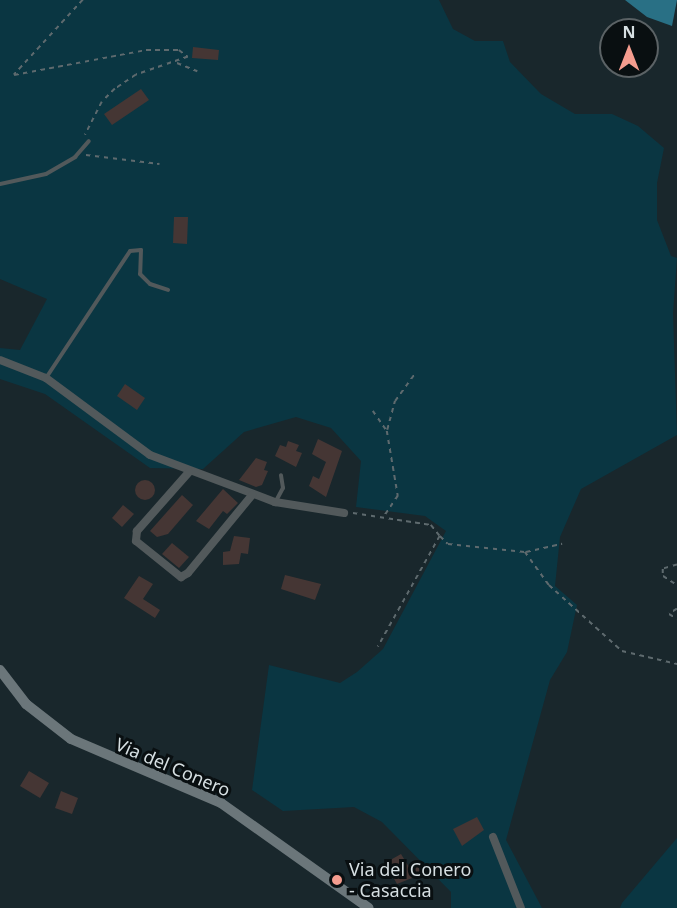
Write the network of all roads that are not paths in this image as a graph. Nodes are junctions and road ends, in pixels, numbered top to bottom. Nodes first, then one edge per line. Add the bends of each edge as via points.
1 (89, 141) dead end
2 (0, 184) edge
3 (168, 290) dead end
4 (0, 360) edge
5 (46, 378) junction
6 (189, 472) junction
7 (281, 475) dead end
8 (252, 495) junction
9 (275, 502) junction
10 (344, 513) road end
11 (0, 670) edge
12 (493, 837) dead end
13 (369, 908) edge
14 (521, 908) edge

1 - 2 lane via 75,157 46,174
3 - 5 lane via 150,284 140,274 141,250 130,251
4 - 5 street
5 - 6 street via 150,455
6 - 8 street
6 - 8 street via 137,531 136,541 181,577
7 - 9 lane via 283,488
8 - 9 street
9 - 10 street
11 - 13 main road, Via del Conero via 26,704 71,739 221,803
12 - 14 street

